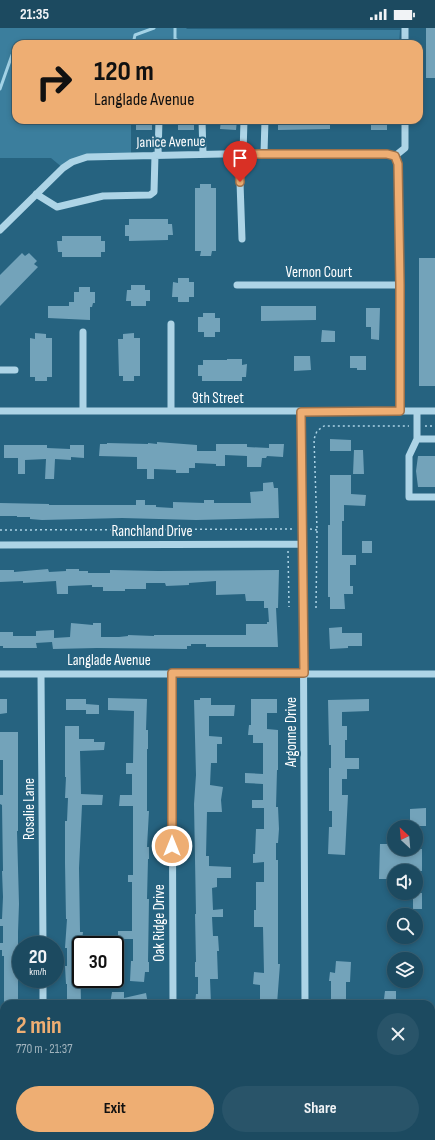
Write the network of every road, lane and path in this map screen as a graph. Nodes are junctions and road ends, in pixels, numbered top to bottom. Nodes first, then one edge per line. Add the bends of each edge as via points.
1 (405, 28) edge
2 (405, 40) edge
3 (158, 124) edge
4 (202, 124) edge
5 (244, 124) edge
6 (265, 124) edge
7 (405, 124) edge
8 (203, 154) junction
9 (241, 154) junction
10 (264, 154) junction
11 (156, 155) junction
12 (395, 156) junction
13 (36, 194) junction
14 (0, 230) edge
15 (242, 239) dead end
16 (237, 285) dead end
17 (400, 285) junction
18 (171, 324) dead end
19 (83, 332) dead end
20 (0, 370) edge
21 (15, 370) dead end
22 (0, 411) edge
23 (83, 411) junction
24 (171, 411) junction
25 (400, 411) junction
26 (417, 411) junction
27 (435, 411) edge
28 (301, 412) junction
29 (417, 426) junction
30 (435, 426) edge
31 (417, 439) junction
32 (435, 439) edge
33 (435, 497) edge
34 (303, 529) junction
35 (0, 530) edge
36 (316, 530) junction
37 (288, 544) junction
38 (303, 544) junction
39 (0, 545) edge
40 (289, 607) dead end
41 (316, 608) dead end
42 (172, 673) junction
43 (304, 673) junction
44 (0, 674) edge
45 (41, 674) junction
46 (435, 674) edge
47 (43, 936) edge
48 (43, 988) edge
49 (43, 1000) edge
50 (172, 1000) edge
51 (305, 1000) edge

1 - 2 street
3 - 11 street
4 - 8 street
5 - 9 street
6 - 10 street
7 - 12 street via 405,148
8 - 9 street, Janice Avenue
8 - 11 street, Janice Avenue
9 - 10 street, Janice Avenue
9 - 15 street
10 - 12 street, Janice Avenue
11 - 13 street, Janice Avenue via 81,158 63,168
11 - 13 street via 154,192 150,195 103,196 57,208
12 - 17 street via 398,164
13 - 14 street, Janice Avenue
16 - 17 street, Vernon Court
17 - 25 street
18 - 24 street
19 - 23 street
20 - 21 street
22 - 23 street, 9th Street
23 - 24 street, 9th Street
24 - 28 street, 9th Street
25 - 26 street, 9th Street
25 - 28 street, 9th Street
26 - 27 street, 9th Street
26 - 29 street
28 - 34 street, Argonne Drive
29 - 30 path
29 - 31 street
29 - 36 path via 319,428 314,439
31 - 32 street
31 - 33 street via 410,456 409,497
34 - 35 path
34 - 36 path
34 - 38 street, Argonne Drive
36 - 41 path
37 - 38 street, Ranchland Drive
37 - 39 street, Ranchland Drive
37 - 40 path
38 - 43 street, Argonne Drive
42 - 43 street, Langlade Avenue
42 - 45 street, Langlade Avenue
42 - 50 street, Oak Ridge Drive
43 - 46 street, Langlade Avenue
43 - 51 street, Argonne Drive
44 - 45 street, Langlade Avenue
45 - 47 street, Rosalie Lane
48 - 49 street

